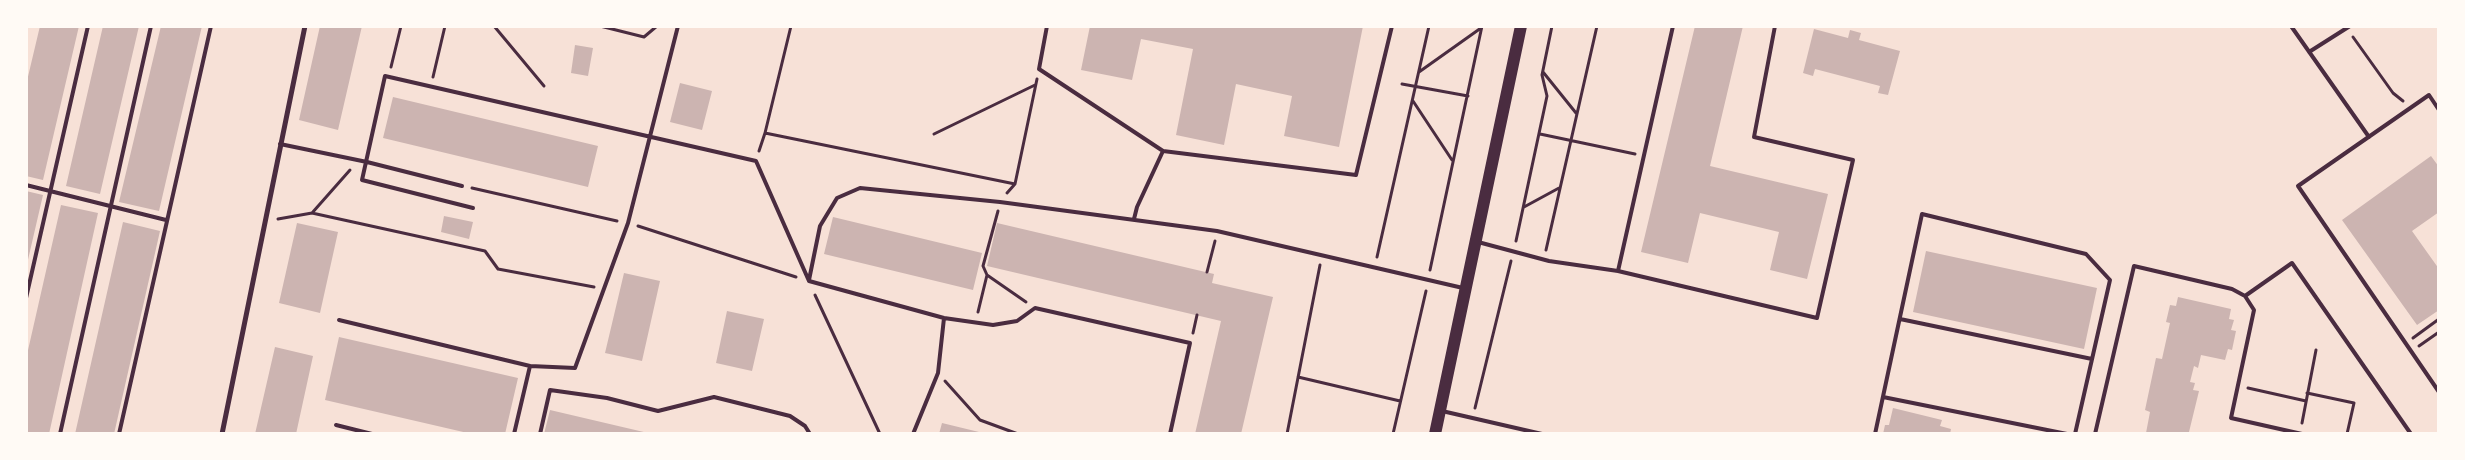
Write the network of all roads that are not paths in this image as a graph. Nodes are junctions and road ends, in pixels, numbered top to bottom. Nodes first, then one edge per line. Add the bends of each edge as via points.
1 (88, 26) edge
2 (151, 26) edge
3 (211, 26) edge
4 (305, 26) edge
5 (678, 26) edge
6 (1047, 26) edge
7 (1392, 26) edge
8 (1521, 26) edge
9 (1673, 26) edge
10 (1775, 26) edge
11 (2291, 26) edge
12 (2349, 27) edge
13 (2309, 52) junction
14 (2439, 110) edge
15 (652, 137) junction
16 (2369, 137) junction
17 (280, 144) junction
18 (1163, 151) junction
19 (367, 162) junction
20 (26, 185) edge
21 (462, 186) dead end
22 (51, 191) junction
23 (110, 206) junction
24 (473, 208) dead end
25 (1134, 219) junction
26 (166, 220) junction
27 (1476, 241) junction
28 (1618, 272) junction
29 (809, 281) junction
30 (1466, 289) junction
31 (2245, 296) junction
32 (26, 298) edge
33 (944, 318) junction
34 (1900, 319) junction
35 (339, 320) dead end
36 (2092, 359) junction
37 (530, 366) junction
38 (2439, 392) edge
39 (1883, 397) junction
40 (1440, 411) junction
41 (336, 424) dead end
42 (60, 434) edge
43 (119, 434) edge
44 (222, 434) edge
45 (372, 434) edge
46 (514, 434) edge
47 (540, 434) edge
48 (810, 434) edge
49 (913, 434) edge
50 (1170, 434) edge
51 (1435, 434) edge
52 (1542, 434) edge
53 (1875, 434) edge
54 (2067, 434) edge
55 (2076, 434) edge
56 (2095, 434) edge
57 (2301, 434) edge
58 (2411, 434) edge

1 - 22 lane
2 - 23 lane
3 - 26 lane
4 - 17 street
5 - 15 lane
6 - 18 lane via 1039,69
7 - 18 lane via 1356,176
8 - 27 main road
9 - 28 lane
10 - 28 lane via 1754,137 1853,160 1817,318
11 - 13 lane
12 - 13 lane
13 - 16 lane
14 - 16 lane via 2429,95
15 - 19 lane via 385,76
15 - 29 lane via 756,160
15 - 37 lane via 628,223 575,368
16 - 38 lane via 2298,186
17 - 19 lane
17 - 44 street
18 - 25 lane via 1136,207
19 - 21 lane
19 - 24 lane via 362,180
20 - 22 lane
22 - 23 lane
22 - 32 lane
23 - 26 lane
23 - 42 lane
25 - 29 lane via 860,188 837,198 820,226
25 - 30 lane via 1217,231
26 - 43 lane
27 - 28 lane via 1544,260
27 - 30 main road
29 - 33 lane
30 - 40 main road
31 - 56 lane via 2232,289 2134,266
31 - 57 lane via 2254,310 2231,418
31 - 58 lane via 2292,263
33 - 49 lane via 938,374
33 - 50 lane via 993,325 1016,321 1035,308 1190,343
34 - 36 lane
34 - 36 lane via 1922,214 2086,254 2110,280
34 - 39 lane
35 - 37 lane
36 - 55 lane
37 - 46 lane
39 - 53 lane
39 - 54 lane
40 - 51 main road
40 - 52 lane
41 - 45 lane
47 - 48 lane via 550,390 607,398 658,411 714,397 790,416 805,426

